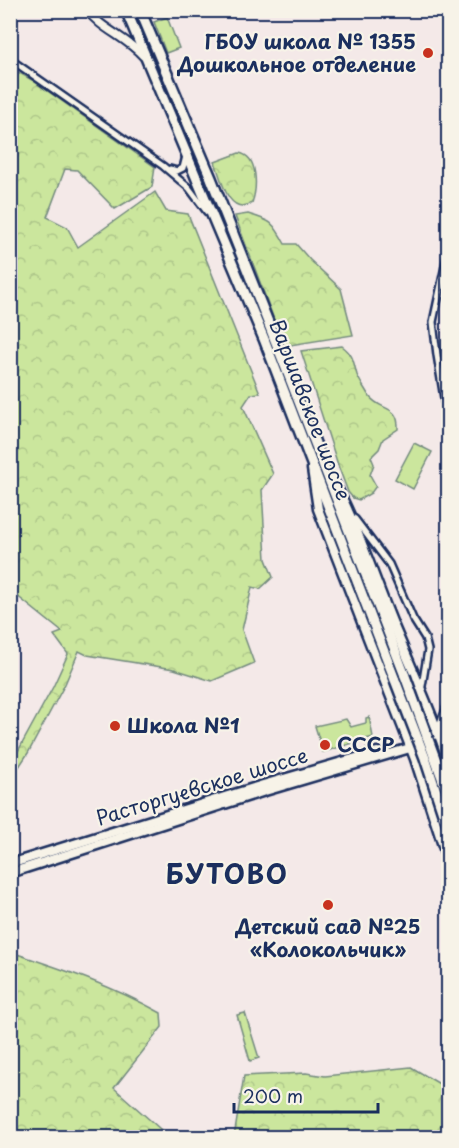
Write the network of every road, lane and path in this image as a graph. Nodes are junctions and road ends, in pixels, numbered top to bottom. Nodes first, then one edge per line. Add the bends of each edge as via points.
1 (87, 10) edge
2 (126, 10) edge
3 (140, 10) edge
4 (10, 59) edge
5 (148, 61) junction
6 (186, 154) junction
7 (163, 166) junction
8 (216, 224) junction
9 (448, 252) edge
10 (448, 423) edge
11 (320, 456) junction
12 (310, 460) junction
13 (348, 510) junction
14 (422, 691) junction
15 (428, 706) junction
16 (448, 706) edge
17 (438, 733) junction
18 (409, 745) junction
19 (448, 761) edge
20 (448, 794) edge
21 (448, 828) edge
22 (448, 861) edge
23 (10, 864) edge
24 (10, 873) edge

1 - 5 street
2 - 5 main road, Варшавское шоссе
3 - 11 main road, Варшавское шоссе
4 - 7 street
5 - 6 main road, Варшавское шоссе
6 - 7 street via 186,163 180,170
6 - 8 main road, Варшавское шоссе
7 - 8 street via 189,188
8 - 12 main road, Варшавское шоссе
9 - 10 street via 433,322
11 - 13 main road
11 - 20 main road, Варшавское шоссе, bridge
12 - 18 main road via 318,509
12 - 21 main road, Варшавское шоссе, bridge via 425,758
13 - 14 main road
13 - 14 street via 389,564 425,638 428,650
14 - 15 main road
15 - 16 street via 440,714
15 - 17 main road
16 - 17 street
17 - 18 main road
17 - 19 main road
18 - 22 main road
18 - 23 main road, Расторгуевское шоссе via 263,785
18 - 24 main road, Расторгуевское шоссе

